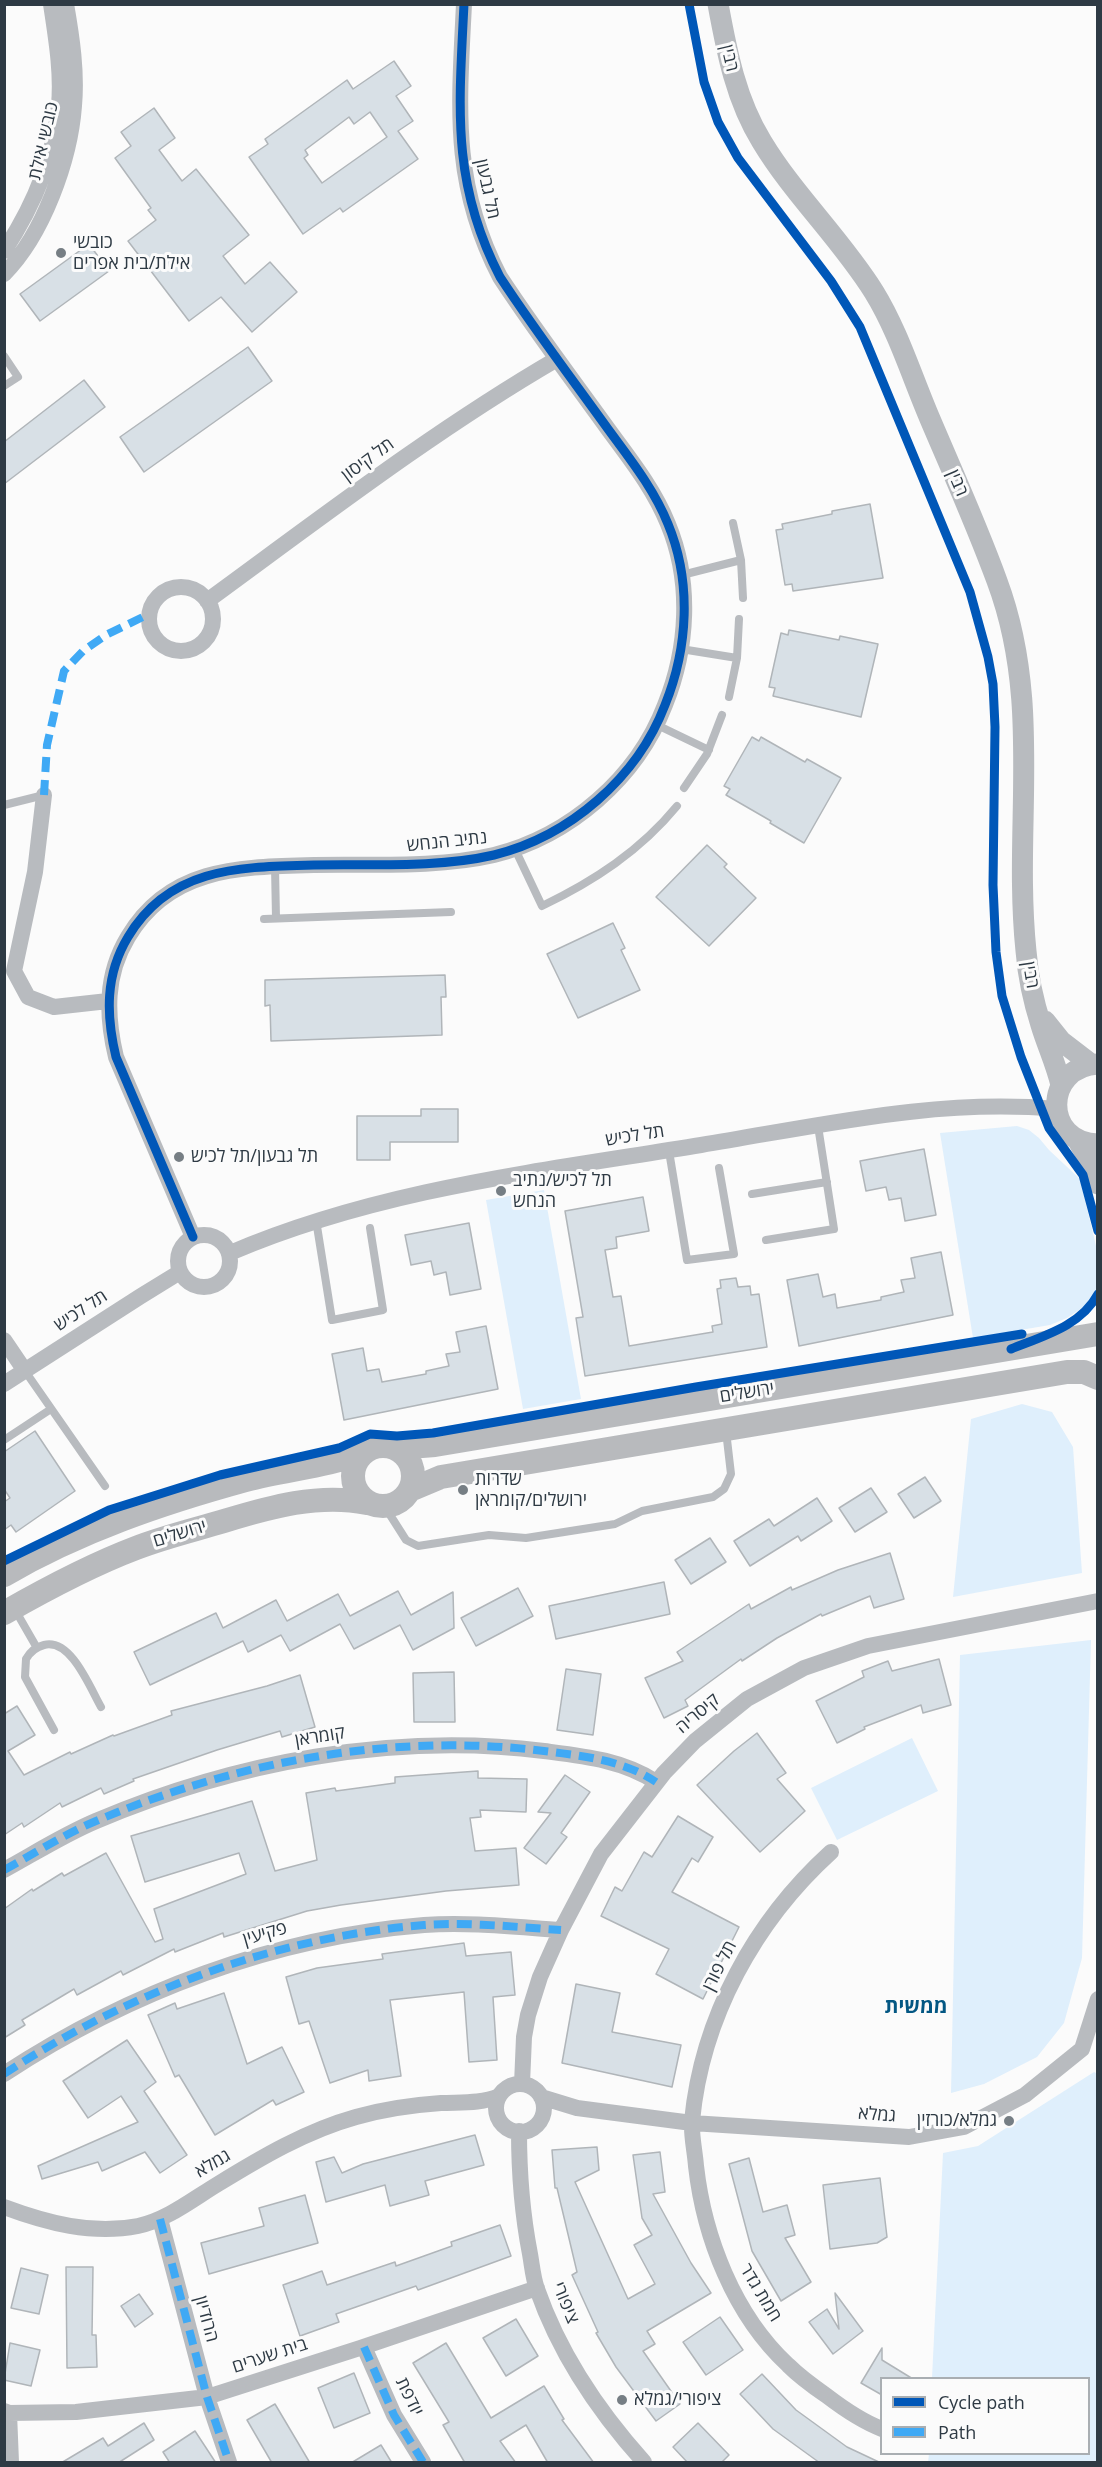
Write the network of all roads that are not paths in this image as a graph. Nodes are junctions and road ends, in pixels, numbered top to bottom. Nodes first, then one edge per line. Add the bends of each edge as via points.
1 (51, 4) edge
2 (66, 4) edge
3 (464, 4) edge
4 (718, 4) edge
5 (4, 251) edge
6 (4, 274) edge
7 (4, 356) edge
8 (557, 359) junction
9 (4, 387) edge
10 (733, 523) dead end
11 (741, 560) junction
12 (682, 575) junction
13 (743, 598) dead end
14 (207, 601) dead end
15 (739, 619) dead end
16 (681, 649) junction
17 (737, 658) junction
18 (729, 697) dead end
19 (722, 715) dead end
20 (657, 725) junction
21 (709, 750) junction
22 (684, 788) dead end
23 (44, 795) joint
24 (4, 805) edge
25 (676, 806) dead end
26 (514, 847) junction
27 (275, 867) junction
28 (451, 912) dead end
29 (276, 918) junction
30 (264, 919) dead end
31 (108, 1001) junction
32 (1037, 1011) junction
33 (1094, 1064) edge
34 (1061, 1086) junction
35 (1056, 1110) junction
36 (818, 1126) junction
37 (1088, 1142) edge
38 (669, 1150) junction
39 (719, 1168) dead end
40 (827, 1182) junction
41 (1098, 1184) edge
42 (752, 1194) dead end
43 (316, 1220) junction
44 (370, 1228) dead end
45 (193, 1237) junction
46 (766, 1240) dead end
47 (230, 1253) junction
48 (180, 1272) junction
49 (1098, 1336) edge
50 (4, 1340) edge
51 (25, 1371) junction
52 (1098, 1376) edge
53 (4, 1384) edge
54 (51, 1409) junction
55 (726, 1429) junction
56 (4, 1440) edge
57 (396, 1448) junction
58 (366, 1450) junction
59 (105, 1486) dead end
60 (410, 1490) junction
61 (376, 1505) junction
62 (4, 1575) edge
63 (1098, 1601) edge
64 (9, 1611) edge
65 (37, 1648) junction
66 (101, 1707) dead end
67 (54, 1730) dead end
68 (656, 1782) junction
69 (831, 1852) dead end
70 (4, 1870) edge
71 (561, 1930) junction
72 (1098, 1999) edge
73 (1090, 2051) edge
74 (4, 2074) edge
75 (522, 2084) junction
76 (499, 2096) junction
77 (541, 2097) junction
78 (439, 2103) junction
79 (497, 2113) junction
80 (628, 2116) junction
81 (540, 2120) junction
82 (692, 2123) junction
83 (519, 2131) junction
84 (4, 2207) edge
85 (160, 2219) junction
86 (537, 2288) junction
87 (364, 2347) junction
88 (207, 2397) junction
89 (7, 2412) edge
90 (880, 2428) edge
91 (11, 2463) edge
92 (229, 2463) edge
93 (423, 2463) edge
94 (644, 2463) edge

1 - 5 street, כובשי אילת via 59,56 59,105 52,142 40,185
2 - 6 street, כובשי אילת via 74,54 74,106 67,146 37,228
3 - 8 street, תל גבעון via 460,123 471,207 501,277
4 - 32 street, רבין via 732,74 745,110 762,143 854,264 886,314 998,582 1022,680 1022,884 1026,950
7 - 9 lane via 18,377
8 - 12 street, נתיב הנחש via 641,476 668,524
8 - 14 street, תל קיסון via 419,447
10 - 11 lane
11 - 12 lane
11 - 13 lane
12 - 16 street, נתיב הנחש via 685,626
15 - 17 lane
16 - 17 lane
16 - 20 street, נתיב הנחש via 676,677
17 - 18 lane
19 - 21 lane
20 - 21 lane
20 - 26 street, נתיב הנחש via 629,769 592,806 547,835
21 - 22 lane
23 - 24 lane
23 - 31 street via 35,872 14,971 28,997 54,1007
25 - 26 lane via 621,860 578,889 542,906
26 - 27 street, נתיב הנחש via 494,855 435,862
27 - 29 lane
27 - 31 street, נתיב הנחש via 238,868 206,876 154,904 121,948
28 - 29 lane
29 - 30 lane
31 - 45 street, נתיב הנחש via 116,1057
32 - 33 street via 1061,1041
32 - 34 street, רבין
33 - 34 street via 1073,1071
34 - 35 street
35 - 36 street, תל לכיש via 1004,1106 939,1108
35 - 37 street via 1064,1127
36 - 38 street, תל לכיש
36 - 40 lane
37 - 41 street via 1089,1160
38 - 39 lane via 687,1260 734,1254
38 - 43 street, תל לכיש via 461,1185
40 - 42 lane
40 - 46 lane via 834,1229
43 - 44 lane via 332,1320 383,1310
43 - 47 street, תל לכיש
45 - 47 street via 217,1237
45 - 48 street via 179,1252
47 - 48 street via 228,1273 212,1286 196,1286
48 - 51 street, תל לכיש
49 - 52 main road via 1093,1355
49 - 57 main road, ירושלים via 435,1445
50 - 51 street
51 - 53 street, תל לכיש
51 - 54 lane
52 - 55 main road, ירושלים via 1067,1372
54 - 56 lane
54 - 59 lane
55 - 60 main road, ירושלים via 441,1477
55 - 61 lane via 731,1474 724,1490 713,1497 642,1511 615,1524 526,1538 489,1535 418,1546 406,1540
57 - 58 main road via 376,1446
57 - 60 main road via 411,1463 414,1479
58 - 61 main road via 358,1458 352,1478 359,1496
58 - 62 main road, ירושלים via 326,1464 249,1479 123,1518
60 - 61 main road via 395,1504
61 - 64 main road, ירושלים via 328,1498 256,1511 135,1548
63 - 68 street, קיסריה via 868,1646 804,1668 747,1699 694,1741
64 - 65 lane
65 - 66 lane via 51,1644 68,1652
65 - 67 lane via 26,1659 24,1672
68 - 70 street, קומראן via 609,1762 528,1749 441,1747 330,1754 150,1799 94,1822
68 - 71 street, קיסריה via 601,1854
69 - 82 street, תל פורן via 809,1871 772,1916 737,1974 710,2037
71 - 74 street, פקיעין via 483,1924 426,1925 309,1941 151,1994 41,2050
71 - 75 street, קיסריה via 528,2015
72 - 73 street, גמלא
73 - 82 street, גמלא via 1025,2096 964,2127 909,2137
75 - 76 street via 508,2087
75 - 77 street
76 - 78 street, גמלא via 475,2102
76 - 79 street
77 - 80 street, גמלא via 577,2108
77 - 81 street
78 - 79 street, גמלא
78 - 85 street, גמלא via 385,2109 317,2131 265,2155
79 - 83 street via 504,2126
80 - 81 street, גמלא via 562,2115
80 - 82 street, גמלא
81 - 83 street
82 - 90 street, חמת גדר via 705,2217 722,2268 747,2314 787,2364 850,2414
83 - 86 street, ציפורי via 523,2211
84 - 85 street, גמלא via 38,2220 87,2228 138,2226
85 - 88 street, הרודיון
86 - 87 street, בית שערים
86 - 94 street, ציפורי via 562,2347 593,2401
87 - 88 street, בית שערים
87 - 93 street, יודפת via 394,2415
88 - 89 street, בית שערים via 76,2412
88 - 92 street, הרודיון
89 - 91 street

